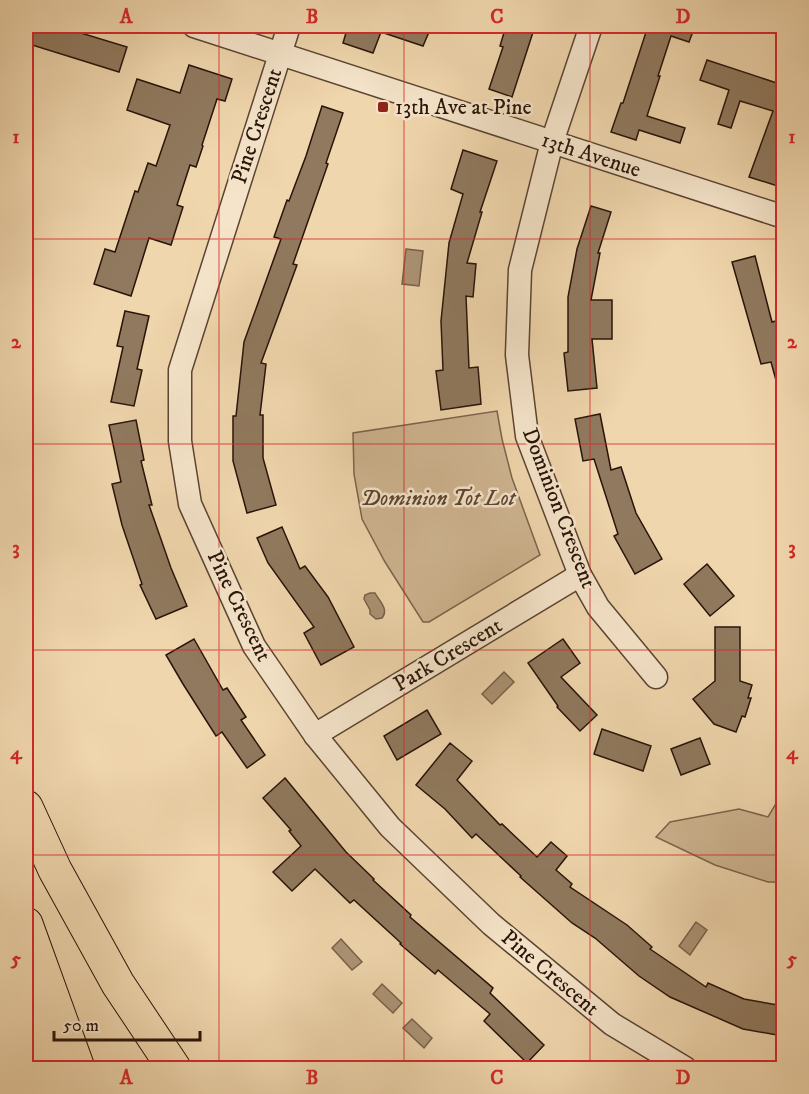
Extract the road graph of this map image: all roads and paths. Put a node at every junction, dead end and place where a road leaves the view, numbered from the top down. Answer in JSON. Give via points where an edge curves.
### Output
{"nodes":[{"id":1,"x":194,"y":26,"type":"edge"},
{"id":2,"x":289,"y":26,"type":"edge"},
{"id":3,"x":591,"y":26,"type":"edge"},
{"id":4,"x":280,"y":54,"type":"junction"},
{"id":5,"x":552,"y":142,"type":"junction"},
{"id":6,"x":783,"y":217,"type":"edge"},
{"id":7,"x":580,"y":575,"type":"junction"},
{"id":8,"x":656,"y":677,"type":"dead end"},
{"id":9,"x":315,"y":735,"type":"junction"},
{"id":10,"x":26,"y":807,"type":"edge"},
{"id":11,"x":26,"y":924,"type":"edge"},
{"id":12,"x":26,"y":1005,"type":"edge"},
{"id":13,"x":51,"y":1068,"type":"edge"},
{"id":14,"x":78,"y":1068,"type":"edge"},
{"id":15,"x":174,"y":1068,"type":"edge"},
{"id":16,"x":685,"y":1068,"type":"edge"}],
"edges":[{"from":1,"to":4,"type":"street","name":"13th Avenue"},
{"from":2,"to":4,"type":"street","name":"Pine Crescent"},
{"from":3,"to":5,"type":"street","name":"Dominion Crescent"},
{"from":4,"to":5,"type":"street","name":"13th Avenue"},
{"from":4,"to":9,"type":"street","name":"Pine Crescent","via":[[180,370],[180,441],[190,504],[254,646]]},
{"from":5,"to":6,"type":"street","name":"13th Avenue"},
{"from":5,"to":7,"type":"street","name":"Dominion Crescent","via":[[520,270],[517,355],[527,436]]},
{"from":7,"to":8,"type":"street","name":"Dominion Crescent","via":[[598,607]]},
{"from":7,"to":9,"type":"street","name":"Park Crescent"},
{"from":9,"to":16,"type":"street","name":"Pine Crescent","via":[[390,827],[491,924],[612,1024]]},
{"from":10,"to":15,"type":"highway","via":[[55,870],[118,984]]},
{"from":11,"to":14,"type":"highway"},
{"from":12,"to":13,"type":"highway"}]}
